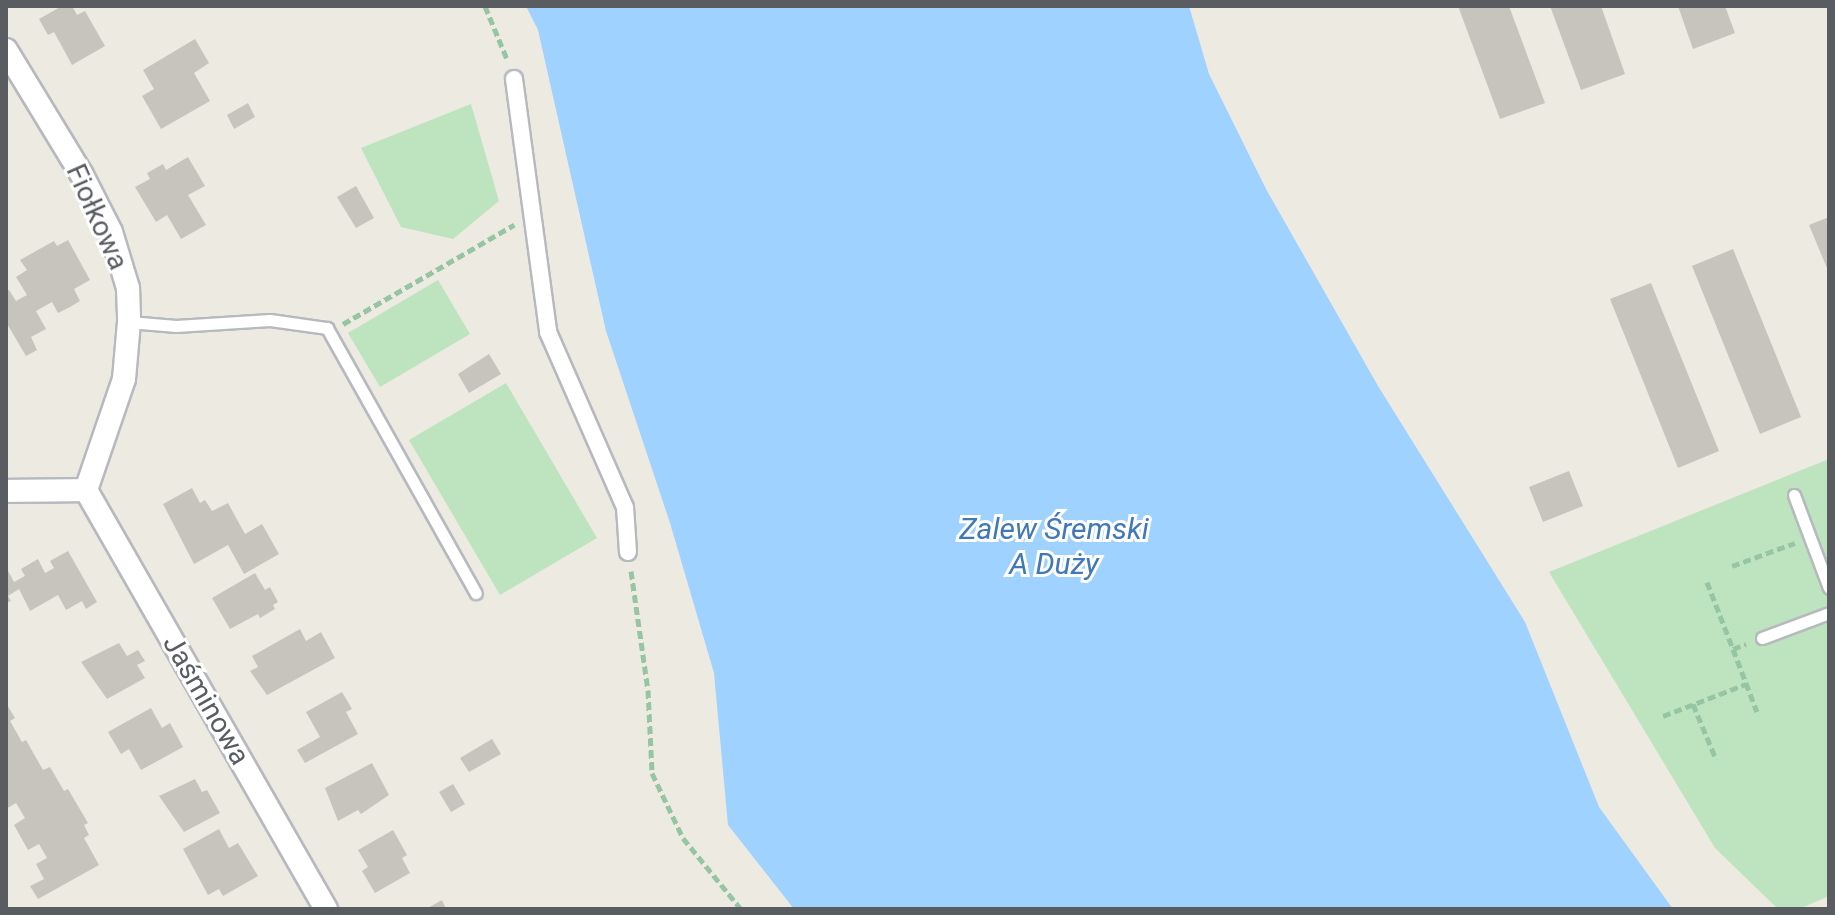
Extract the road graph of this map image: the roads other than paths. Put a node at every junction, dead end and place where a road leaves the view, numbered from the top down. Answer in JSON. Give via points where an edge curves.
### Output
{"nodes":[{"id":1,"x":6,"y":50,"type":"edge"},
{"id":2,"x":514,"y":79,"type":"road end"},
{"id":3,"x":129,"y":322,"type":"junction"},
{"id":4,"x":86,"y":490,"type":"junction"},
{"id":5,"x":6,"y":491,"type":"edge"},
{"id":6,"x":1794,"y":495,"type":"dead end"},
{"id":7,"x":628,"y":552,"type":"road end"},
{"id":8,"x":1829,"y":588,"type":"edge"},
{"id":9,"x":476,"y":593,"type":"dead end"},
{"id":10,"x":1829,"y":613,"type":"edge"},
{"id":11,"x":1762,"y":638,"type":"road end"},
{"id":12,"x":326,"y":909,"type":"edge"}],
"edges":[{"from":1,"to":3,"type":"street","name":"Fiołkowa","via":[[111,232],[128,288]]},
{"from":2,"to":7,"type":"street","via":[[548,332],[625,507]]},
{"from":3,"to":4,"type":"street","name":"Fiołkowa","via":[[124,379]]},
{"from":3,"to":9,"type":"lane","via":[[176,326],[270,320],[327,328]]},
{"from":4,"to":5,"type":"street"},
{"from":4,"to":12,"type":"street","name":"Jaśminowa"},
{"from":6,"to":8,"type":"lane"},
{"from":10,"to":11,"type":"lane"}]}
